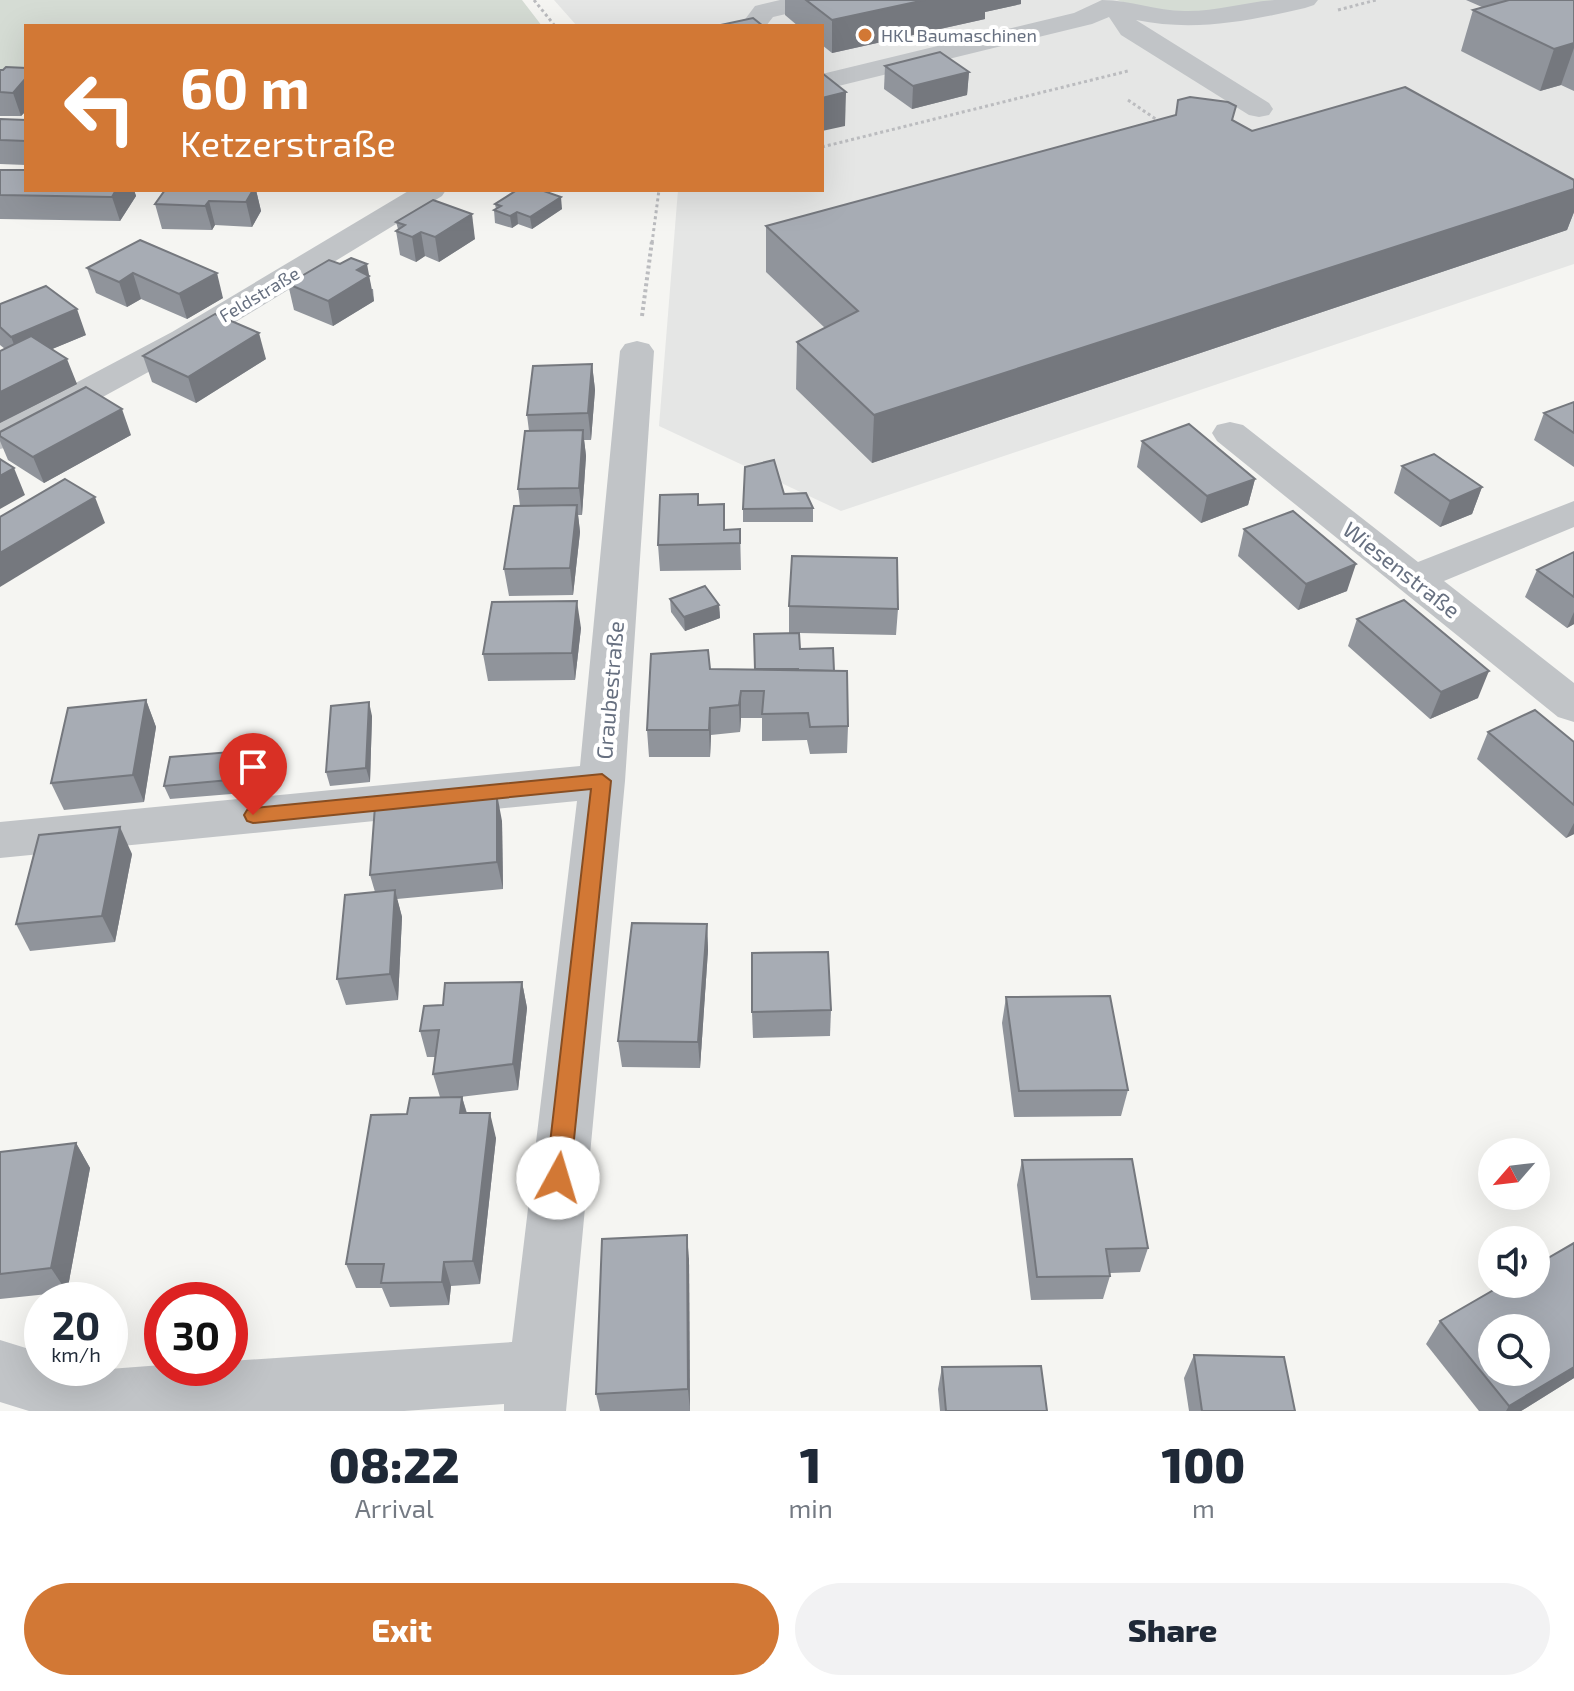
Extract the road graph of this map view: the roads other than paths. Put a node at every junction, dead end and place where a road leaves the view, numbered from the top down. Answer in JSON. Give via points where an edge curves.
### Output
{"nodes":[{"id":1,"x":816,"y":0,"type":"edge"},
{"id":2,"x":1305,"y":0,"type":"edge"},
{"id":3,"x":1108,"y":3,"type":"edge"},
{"id":4,"x":754,"y":24,"type":"edge"},
{"id":5,"x":824,"y":82,"type":"edge"},
{"id":6,"x":1259,"y":109,"type":"dead end"},
{"id":7,"x":428,"y":192,"type":"edge"},
{"id":8,"x":637,"y":351,"type":"road end"},
{"id":9,"x":1230,"y":433,"type":"dead end"},
{"id":10,"x":0,"y":438,"type":"edge"},
{"id":11,"x":1574,"y":513,"type":"edge"},
{"id":12,"x":1415,"y":578,"type":"junction"},
{"id":13,"x":1574,"y":706,"type":"edge"},
{"id":14,"x":602,"y":781,"type":"junction"},
{"id":15,"x":0,"y":840,"type":"edge"},
{"id":16,"x":0,"y":1371,"type":"edge"},
{"id":17,"x":536,"y":1391,"type":"edge"}],
"edges":[{"from":1,"to":4,"type":"street","via":[[764,11]]},
{"from":2,"to":3,"type":"street","via":[[1208,21],[1157,18]]},
{"from":3,"to":5,"type":"street","via":[[1083,19]]},
{"from":3,"to":6,"type":"street","via":[[1130,30]]},
{"from":7,"to":10,"type":"street","name":"Feldstraße","via":[[184,339]]},
{"from":8,"to":14,"type":"street","name":"Graubestraße"},
{"from":9,"to":12,"type":"street","name":"Wiesenstraße"},
{"from":11,"to":12,"type":"street"},
{"from":12,"to":13,"type":"street","name":"Wiesenstraße"},
{"from":14,"to":15,"type":"street"},
{"from":14,"to":17,"type":"street","name":"Graubestraße"},
{"from":16,"to":17,"type":"street","via":[[96,1401]]}]}
